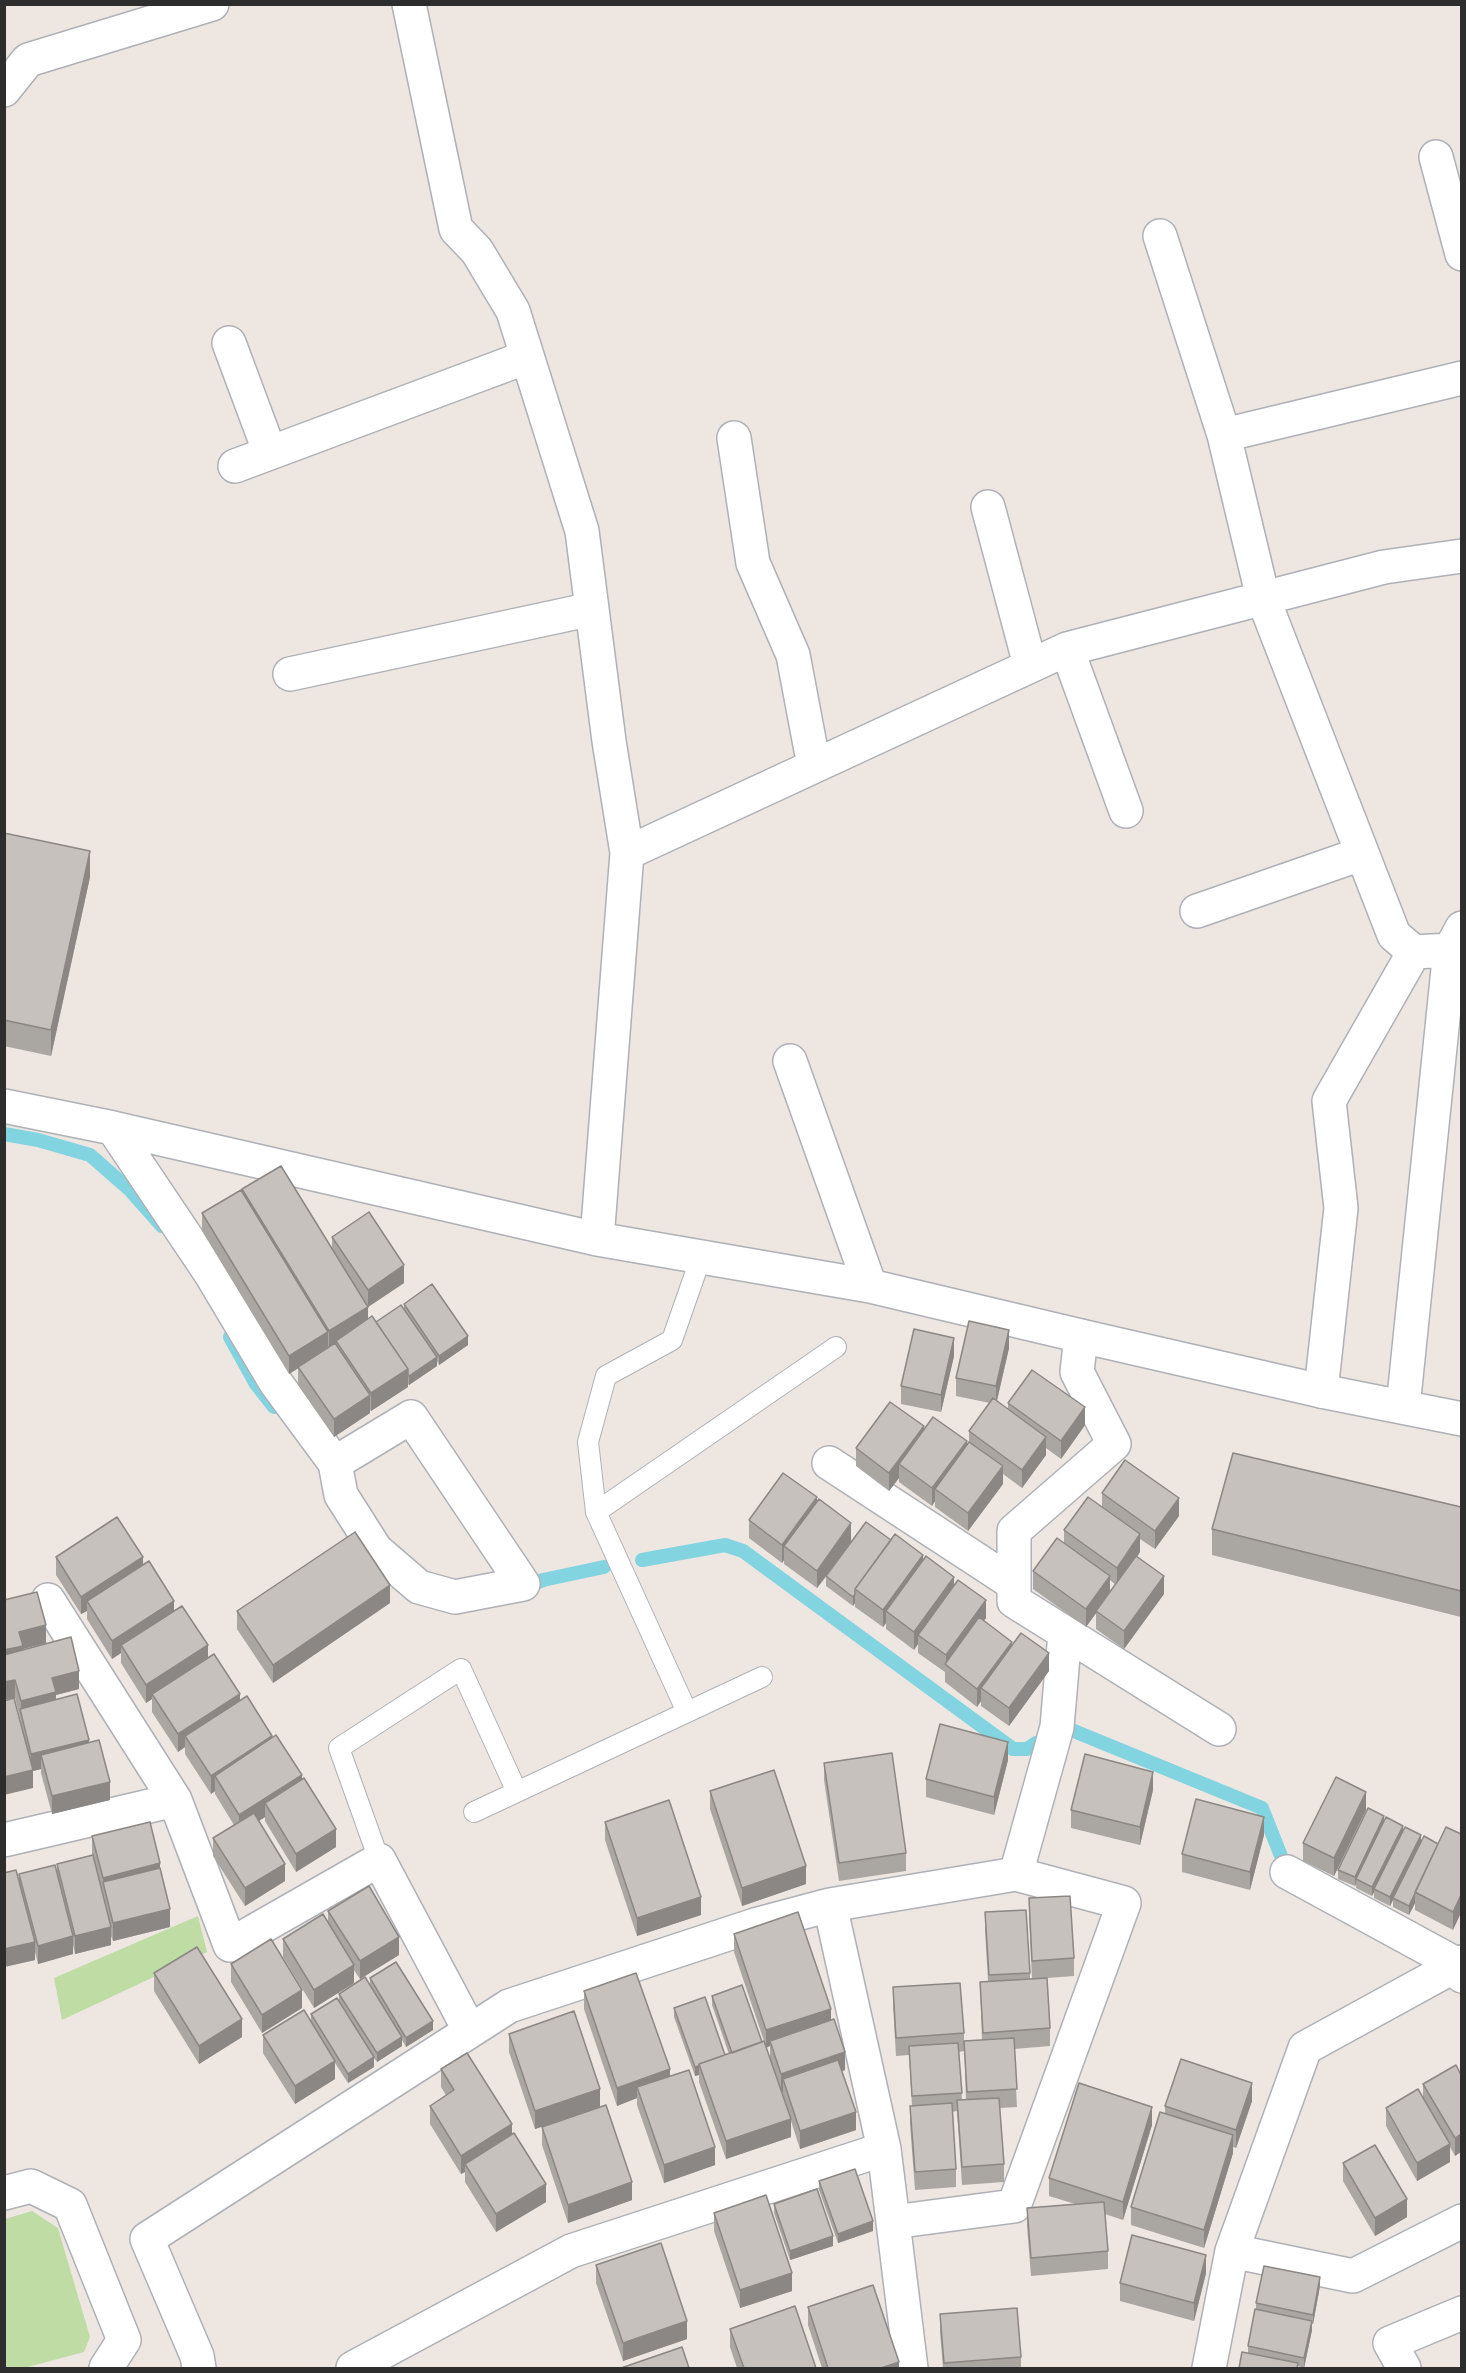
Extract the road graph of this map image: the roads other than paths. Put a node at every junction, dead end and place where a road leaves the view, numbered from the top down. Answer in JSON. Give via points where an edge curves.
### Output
{"nodes":[{"id":1,"x":212,"y":4,"type":"edge"},
{"id":2,"x":409,"y":4,"type":"edge"},
{"id":3,"x":4,"y":90,"type":"edge"},
{"id":4,"x":1436,"y":157,"type":"dead end"},
{"id":5,"x":1160,"y":236,"type":"dead end"},
{"id":6,"x":1461,"y":254,"type":"edge"},
{"id":7,"x":229,"y":342,"type":"dead end"},
{"id":8,"x":527,"y":357,"type":"junction"},
{"id":9,"x":1461,"y":378,"type":"edge"},
{"id":10,"x":1224,"y":435,"type":"junction"},
{"id":11,"x":734,"y":438,"type":"dead end"},
{"id":12,"x":270,"y":453,"type":"junction"},
{"id":13,"x":235,"y":466,"type":"dead end"},
{"id":14,"x":988,"y":507,"type":"dead end"},
{"id":15,"x":1461,"y":556,"type":"edge"},
{"id":16,"x":1263,"y":598,"type":"junction"},
{"id":17,"x":592,"y":609,"type":"junction"},
{"id":18,"x":1066,"y":649,"type":"junction"},
{"id":19,"x":1030,"y":665,"type":"junction"},
{"id":20,"x":290,"y":674,"type":"dead end"},
{"id":21,"x":814,"y":766,"type":"junction"},
{"id":22,"x":1126,"y":811,"type":"dead end"},
{"id":23,"x":627,"y":853,"type":"junction"},
{"id":24,"x":1361,"y":854,"type":"junction"},
{"id":25,"x":1197,"y":911,"type":"dead end"},
{"id":26,"x":1456,"y":939,"type":"edge"},
{"id":27,"x":1414,"y":952,"type":"junction"},
{"id":28,"x":790,"y":1060,"type":"dead end"},
{"id":29,"x":4,"y":1106,"type":"edge"},
{"id":30,"x":112,"y":1128,"type":"junction"},
{"id":31,"x":597,"y":1239,"type":"junction"},
{"id":32,"x":701,"y":1257,"type":"junction"},
{"id":33,"x":870,"y":1286,"type":"junction"},
{"id":34,"x":1081,"y":1336,"type":"junction"},
{"id":35,"x":837,"y":1347,"type":"dead end"},
{"id":36,"x":1321,"y":1391,"type":"junction"},
{"id":37,"x":1403,"y":1407,"type":"junction"},
{"id":38,"x":1461,"y":1419,"type":"edge"},
{"id":39,"x":335,"y":1463,"type":"junction"},
{"id":40,"x":829,"y":1463,"type":"dead end"},
{"id":41,"x":596,"y":1512,"type":"junction"},
{"id":42,"x":1014,"y":1584,"type":"junction"},
{"id":43,"x":48,"y":1600,"type":"dead end"},
{"id":44,"x":1065,"y":1633,"type":"junction"},
{"id":45,"x":762,"y":1677,"type":"dead end"},
{"id":46,"x":687,"y":1712,"type":"junction"},
{"id":47,"x":1219,"y":1729,"type":"dead end"},
{"id":48,"x":517,"y":1792,"type":"junction"},
{"id":49,"x":175,"y":1800,"type":"junction"},
{"id":50,"x":474,"y":1812,"type":"dead end"},
{"id":51,"x":4,"y":1840,"type":"edge"},
{"id":52,"x":379,"y":1860,"type":"junction"},
{"id":53,"x":1287,"y":1872,"type":"dead end"},
{"id":54,"x":1016,"y":1874,"type":"junction"},
{"id":55,"x":830,"y":1905,"type":"junction"},
{"id":56,"x":1460,"y":1967,"type":"edge"},
{"id":57,"x":470,"y":2031,"type":"junction"},
{"id":58,"x":884,"y":2149,"type":"junction"},
{"id":59,"x":4,"y":2193,"type":"edge"},
{"id":60,"x":1461,"y":2220,"type":"edge"},
{"id":61,"x":892,"y":2222,"type":"junction"},
{"id":62,"x":1232,"y":2250,"type":"junction"},
{"id":63,"x":1461,"y":2313,"type":"edge"},
{"id":64,"x":106,"y":2368,"type":"edge"},
{"id":65,"x":199,"y":2368,"type":"edge"},
{"id":66,"x":352,"y":2368,"type":"edge"},
{"id":67,"x":911,"y":2368,"type":"edge"},
{"id":68,"x":1209,"y":2368,"type":"edge"},
{"id":69,"x":1404,"y":2368,"type":"edge"}],
"edges":[{"from":1,"to":3,"type":"street","via":[[28,60]]},
{"from":2,"to":8,"type":"street","via":[[456,229],[477,251],[513,311]]},
{"from":4,"to":6,"type":"street"},
{"from":5,"to":10,"type":"street"},
{"from":7,"to":12,"type":"street"},
{"from":8,"to":12,"type":"street"},
{"from":8,"to":17,"type":"street","via":[[582,531]]},
{"from":9,"to":10,"type":"street"},
{"from":10,"to":16,"type":"street"},
{"from":11,"to":21,"type":"street","via":[[753,563],[793,655]]},
{"from":12,"to":13,"type":"street"},
{"from":14,"to":19,"type":"street"},
{"from":15,"to":16,"type":"street","via":[[1384,567]]},
{"from":16,"to":18,"type":"street"},
{"from":16,"to":24,"type":"street"},
{"from":17,"to":20,"type":"street"},
{"from":17,"to":23,"type":"street"},
{"from":18,"to":19,"type":"street"},
{"from":18,"to":22,"type":"street"},
{"from":19,"to":21,"type":"street"},
{"from":21,"to":23,"type":"street"},
{"from":23,"to":31,"type":"street"},
{"from":24,"to":25,"type":"street"},
{"from":24,"to":27,"type":"street","via":[[1394,935]]},
{"from":26,"to":27,"type":"street"},
{"from":26,"to":37,"type":"street"},
{"from":27,"to":36,"type":"street","via":[[1329,1101],[1341,1208]]},
{"from":28,"to":33,"type":"street"},
{"from":29,"to":30,"type":"street"},
{"from":30,"to":31,"type":"street"},
{"from":30,"to":39,"type":"street","via":[[212,1274],[276,1383]]},
{"from":31,"to":32,"type":"street"},
{"from":32,"to":33,"type":"street"},
{"from":32,"to":41,"type":"lane","via":[[672,1340],[606,1376],[588,1442]]},
{"from":33,"to":34,"type":"street"},
{"from":34,"to":36,"type":"street"},
{"from":34,"to":42,"type":"street","via":[[1077,1372],[1114,1444],[1014,1531]]},
{"from":35,"to":41,"type":"lane"},
{"from":36,"to":37,"type":"street"},
{"from":37,"to":38,"type":"street"},
{"from":39,"to":39,"type":"street","via":[[341,1495],[376,1550],[419,1587],[455,1597],[523,1584],[411,1417]]},
{"from":40,"to":42,"type":"street"},
{"from":41,"to":46,"type":"lane"},
{"from":42,"to":44,"type":"street","via":[[1014,1601]]},
{"from":43,"to":49,"type":"street"},
{"from":44,"to":47,"type":"street"},
{"from":44,"to":54,"type":"street","via":[[1057,1727]]},
{"from":45,"to":46,"type":"lane"},
{"from":46,"to":48,"type":"lane"},
{"from":48,"to":50,"type":"lane"},
{"from":48,"to":52,"type":"lane","via":[[460,1669],[339,1748]]},
{"from":49,"to":51,"type":"street"},
{"from":49,"to":52,"type":"street","via":[[230,1945]]},
{"from":52,"to":57,"type":"street"},
{"from":53,"to":56,"type":"street"},
{"from":54,"to":55,"type":"street"},
{"from":54,"to":61,"type":"street","via":[[1124,1903],[1014,2206]]},
{"from":55,"to":57,"type":"street","via":[[754,1924],[509,2006]]},
{"from":55,"to":58,"type":"street"},
{"from":56,"to":62,"type":"street","via":[[1305,2048]]},
{"from":57,"to":65,"type":"street","via":[[147,2239]]},
{"from":58,"to":61,"type":"street"},
{"from":58,"to":66,"type":"street","via":[[571,2251]]},
{"from":59,"to":64,"type":"street","via":[[31,2186],[70,2205],[124,2340]]},
{"from":60,"to":62,"type":"street","via":[[1353,2276]]},
{"from":61,"to":67,"type":"street"},
{"from":62,"to":68,"type":"street"},
{"from":63,"to":69,"type":"street","via":[[1390,2343]]}]}
